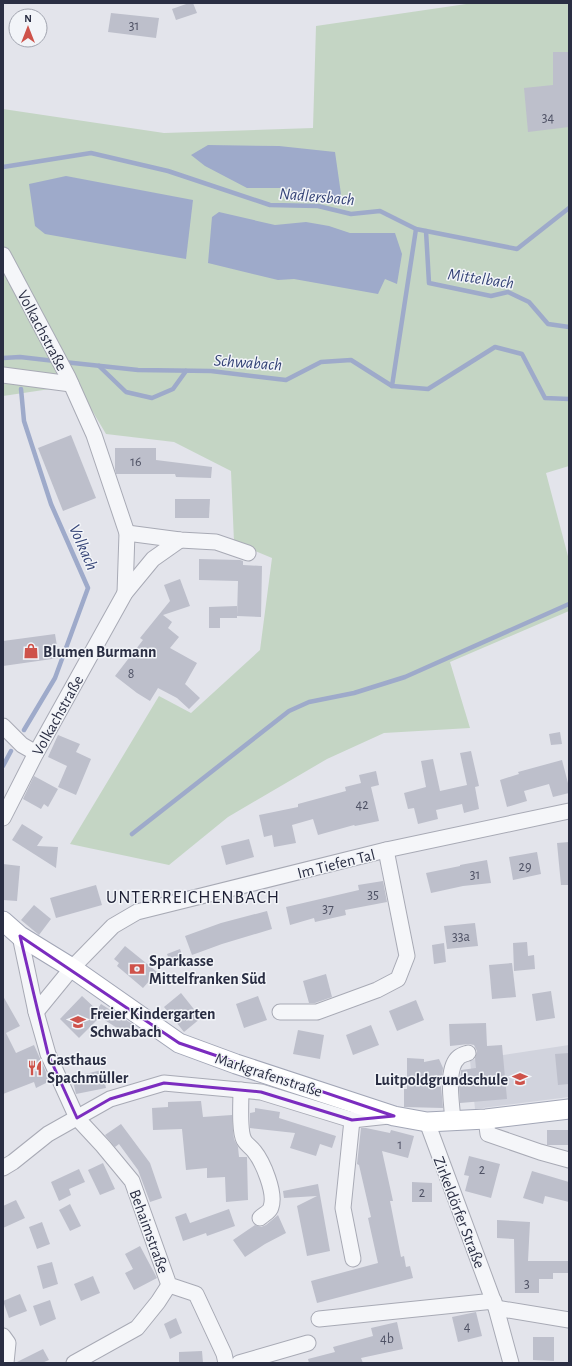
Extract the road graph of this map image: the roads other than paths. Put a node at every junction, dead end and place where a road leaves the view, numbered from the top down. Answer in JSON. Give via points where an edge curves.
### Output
{"nodes":[{"id":1,"x":3,"y":255,"type":"edge"},
{"id":2,"x":3,"y":375,"type":"edge"},
{"id":3,"x":69,"y":380,"type":"junction"},
{"id":4,"x":127,"y":533,"type":"junction"},
{"id":5,"x":180,"y":540,"type":"junction"},
{"id":6,"x":248,"y":553,"type":"dead end"},
{"id":7,"x":124,"y":593,"type":"junction"},
{"id":8,"x":3,"y":726,"type":"edge"},
{"id":9,"x":36,"y":753,"type":"junction"},
{"id":10,"x":569,"y":811,"type":"edge"},
{"id":11,"x":3,"y":818,"type":"edge"},
{"id":12,"x":386,"y":850,"type":"junction"},
{"id":13,"x":3,"y":921,"type":"edge"},
{"id":14,"x":20,"y":936,"type":"junction"},
{"id":15,"x":72,"y":968,"type":"junction"},
{"id":16,"x":36,"y":1012,"type":"junction"},
{"id":17,"x":280,"y":1012,"type":"dead end"},
{"id":18,"x":468,"y":1053,"type":"dead end"},
{"id":19,"x":240,"y":1090,"type":"junction"},
{"id":20,"x":569,"y":1109,"type":"edge"},
{"id":21,"x":394,"y":1116,"type":"junction"},
{"id":22,"x":77,"y":1118,"type":"junction"},
{"id":23,"x":486,"y":1119,"type":"junction"},
{"id":24,"x":352,"y":1120,"type":"junction"},
{"id":25,"x":453,"y":1120,"type":"junction"},
{"id":26,"x":427,"y":1122,"type":"junction"},
{"id":27,"x":569,"y":1160,"type":"edge"},
{"id":28,"x":3,"y":1168,"type":"edge"},
{"id":29,"x":260,"y":1218,"type":"dead end"},
{"id":30,"x":353,"y":1259,"type":"dead end"},
{"id":31,"x":169,"y":1285,"type":"junction"},
{"id":32,"x":495,"y":1305,"type":"junction"},
{"id":33,"x":319,"y":1319,"type":"dead end"},
{"id":34,"x":569,"y":1320,"type":"edge"},
{"id":35,"x":3,"y":1336,"type":"edge"},
{"id":36,"x":308,"y":1343,"type":"dead end"},
{"id":37,"x":6,"y":1363,"type":"edge"},
{"id":38,"x":74,"y":1363,"type":"edge"},
{"id":39,"x":226,"y":1363,"type":"edge"},
{"id":40,"x":239,"y":1363,"type":"edge"},
{"id":41,"x":511,"y":1363,"type":"edge"}],
"edges":[{"from":1,"to":3,"type":"street","name":"Volkachstraße"},
{"from":2,"to":3,"type":"street","name":"Volkachstraße"},
{"from":3,"to":4,"type":"street","name":"Volkachstraße","via":[[94,435]]},
{"from":4,"to":5,"type":"street"},
{"from":4,"to":7,"type":"street","name":"Volkachstraße"},
{"from":5,"to":6,"type":"street","via":[[216,542]]},
{"from":5,"to":7,"type":"street","name":"Volkachstraße","via":[[153,560]]},
{"from":7,"to":9,"type":"street","name":"Volkachstraße"},
{"from":8,"to":9,"type":"street","via":[[22,745]]},
{"from":9,"to":11,"type":"street","name":"Volkachstraße"},
{"from":10,"to":12,"type":"street","name":"Im Tiefen Tal"},
{"from":12,"to":15,"type":"street","name":"Im Tiefen Tal","via":[[137,912],[113,926]]},
{"from":12,"to":17,"type":"street","name":"Im Tiefen Tal","via":[[407,956],[398,979],[377,990],[317,1012]]},
{"from":13,"to":14,"type":"main road","name":"Markgrafenstraße"},
{"from":14,"to":15,"type":"main road","name":"Markgrafenstraße"},
{"from":14,"to":16,"type":"street","name":"Behaimstraße"},
{"from":15,"to":16,"type":"street","name":"Im Tiefen Tal"},
{"from":15,"to":21,"type":"main road","name":"Markgrafenstraße","via":[[179,1043]]},
{"from":16,"to":22,"type":"street","name":"Behaimstraße","via":[[48,1054]]},
{"from":18,"to":25,"type":"street","via":[[460,1056],[451,1072]]},
{"from":19,"to":22,"type":"street","via":[[164,1083],[110,1099]]},
{"from":19,"to":24,"type":"street","via":[[261,1092]]},
{"from":19,"to":29,"type":"street","via":[[244,1139],[264,1167],[270,1189],[272,1205]]},
{"from":20,"to":23,"type":"main road","name":"Markgrafenstraße"},
{"from":21,"to":24,"type":"street"},
{"from":21,"to":26,"type":"main road","name":"Markgrafenstraße"},
{"from":22,"to":28,"type":"street","via":[[48,1134]]},
{"from":22,"to":31,"type":"street","name":"Behaimstraße","via":[[132,1181]]},
{"from":23,"to":25,"type":"main road","name":"Markgrafenstraße"},
{"from":23,"to":27,"type":"street","via":[[488,1134]]},
{"from":24,"to":30,"type":"street","via":[[343,1208]]},
{"from":25,"to":26,"type":"main road","name":"Markgrafenstraße"},
{"from":26,"to":32,"type":"street","name":"Zirkeldörfer Straße"},
{"from":31,"to":38,"type":"street","via":[[137,1328]]},
{"from":31,"to":39,"type":"street","name":"Behaimstraße","via":[[196,1294]]},
{"from":32,"to":33,"type":"street"},
{"from":32,"to":34,"type":"street"},
{"from":32,"to":41,"type":"street","name":"Zirkeldörfer Straße"},
{"from":35,"to":37,"type":"street","via":[[8,1343]]},
{"from":36,"to":40,"type":"street"}]}
